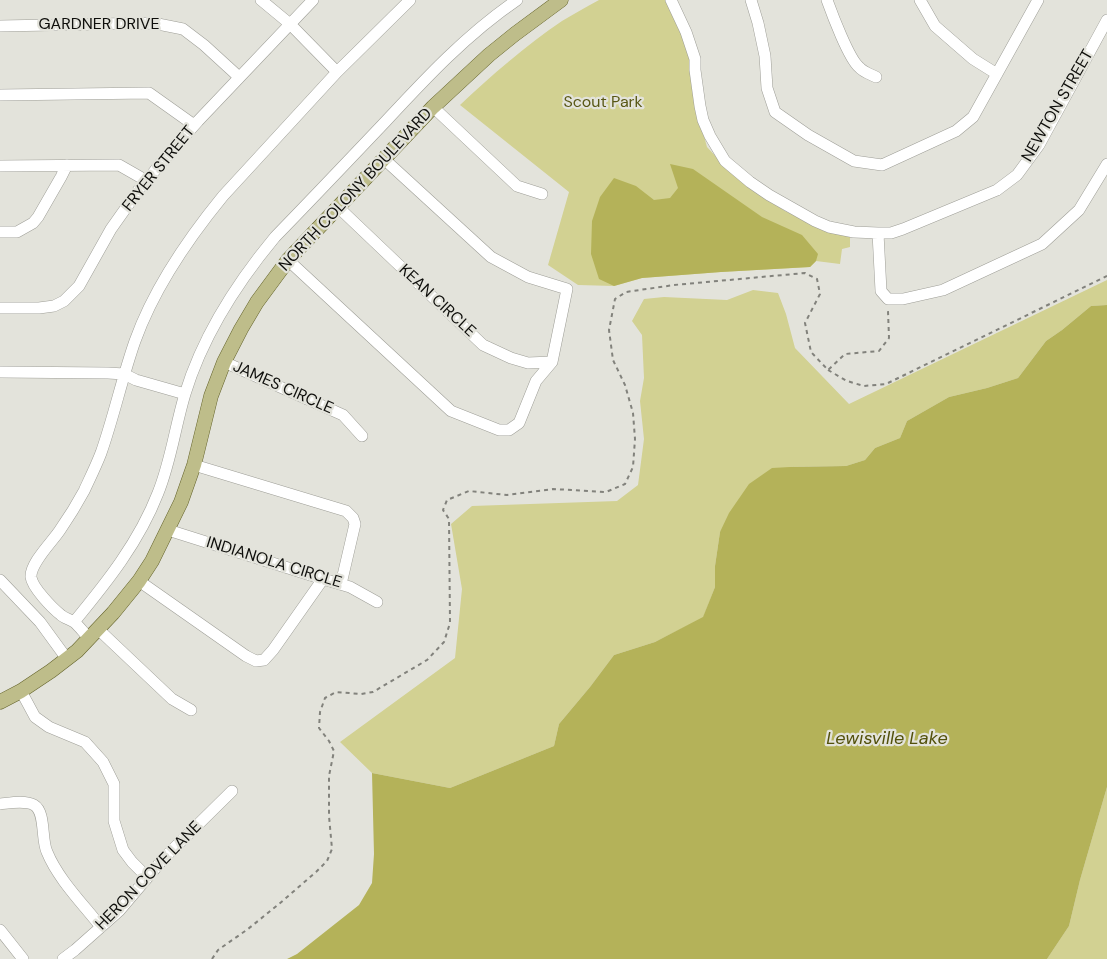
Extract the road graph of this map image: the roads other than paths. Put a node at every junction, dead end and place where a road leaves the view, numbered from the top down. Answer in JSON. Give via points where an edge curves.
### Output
{"nodes":[{"id":1,"x":261,"y":0,"type":"edge"},
{"id":2,"x":313,"y":0,"type":"edge"},
{"id":3,"x":410,"y":0,"type":"edge"},
{"id":4,"x":517,"y":0,"type":"edge"},
{"id":5,"x":561,"y":0,"type":"edge"},
{"id":6,"x":670,"y":0,"type":"edge"},
{"id":7,"x":751,"y":0,"type":"edge"},
{"id":8,"x":828,"y":0,"type":"edge"},
{"id":9,"x":920,"y":0,"type":"edge"},
{"id":10,"x":1038,"y":0,"type":"edge"},
{"id":11,"x":1107,"y":20,"type":"edge"},
{"id":12,"x":290,"y":24,"type":"junction"},
{"id":13,"x":0,"y":26,"type":"edge"},
{"id":14,"x":337,"y":72,"type":"junction"},
{"id":15,"x":997,"y":74,"type":"junction"},
{"id":16,"x":239,"y":77,"type":"junction"},
{"id":17,"x":876,"y":77,"type":"dead end"},
{"id":18,"x":0,"y":96,"type":"edge"},
{"id":19,"x":433,"y":107,"type":"junction"},
{"id":20,"x":194,"y":125,"type":"junction"},
{"id":21,"x":384,"y":159,"type":"junction"},
{"id":22,"x":1107,"y":164,"type":"edge"},
{"id":23,"x":67,"y":165,"type":"junction"},
{"id":24,"x":0,"y":166,"type":"edge"},
{"id":25,"x":147,"y":181,"type":"junction"},
{"id":26,"x":542,"y":194,"type":"dead end"},
{"id":27,"x":338,"y":207,"type":"junction"},
{"id":28,"x":0,"y":232,"type":"edge"},
{"id":29,"x":878,"y":233,"type":"junction"},
{"id":30,"x":288,"y":260,"type":"junction"},
{"id":31,"x":0,"y":308,"type":"edge"},
{"id":32,"x":224,"y":362,"type":"junction"},
{"id":33,"x":552,"y":362,"type":"junction"},
{"id":34,"x":0,"y":372,"type":"edge"},
{"id":35,"x":124,"y":374,"type":"junction"},
{"id":36,"x":185,"y":394,"type":"junction"},
{"id":37,"x":362,"y":436,"type":"dead end"},
{"id":38,"x":194,"y":465,"type":"junction"},
{"id":39,"x":168,"y":530,"type":"junction"},
{"id":40,"x":323,"y":579,"type":"junction"},
{"id":41,"x":0,"y":580,"type":"edge"},
{"id":42,"x":139,"y":581,"type":"junction"},
{"id":43,"x":340,"y":584,"type":"junction"},
{"id":44,"x":377,"y":602,"type":"dead end"},
{"id":45,"x":74,"y":622,"type":"junction"},
{"id":46,"x":94,"y":634,"type":"junction"},
{"id":47,"x":67,"y":659,"type":"junction"},
{"id":48,"x":21,"y":690,"type":"junction"},
{"id":49,"x":0,"y":702,"type":"edge"},
{"id":50,"x":191,"y":710,"type":"dead end"},
{"id":51,"x":232,"y":791,"type":"dead end"},
{"id":52,"x":0,"y":804,"type":"edge"},
{"id":53,"x":147,"y":877,"type":"junction"},
{"id":54,"x":101,"y":927,"type":"junction"},
{"id":55,"x":0,"y":930,"type":"edge"},
{"id":56,"x":23,"y":959,"type":"edge"},
{"id":57,"x":63,"y":959,"type":"edge"}],
"edges":[{"from":1,"to":12,"type":"street"},
{"from":2,"to":12,"type":"street","name":"FRYER STREET"},
{"from":3,"to":14,"type":"street"},
{"from":4,"to":36,"type":"street","via":[[457,48],[422,82],[262,253],[218,317]]},
{"from":5,"to":19,"type":"main road","name":"NORTH COLONY BOULEVARD","via":[[489,55]]},
{"from":6,"to":29,"type":"street","name":"NEWTON STREET","via":[[695,59],[703,120],[726,161],[769,196],[815,221],[854,232]]},
{"from":7,"to":15,"type":"street","via":[[765,56],[767,88],[776,112],[854,162],[882,165],[956,131],[973,118]]},
{"from":8,"to":17,"type":"street","via":[[854,61],[859,68]]},
{"from":9,"to":15,"type":"street","via":[[935,26],[973,59]]},
{"from":10,"to":15,"type":"street"},
{"from":11,"to":29,"type":"street","name":"NEWTON STREET","via":[[1039,145],[1017,175],[997,190],[892,233]]},
{"from":12,"to":14,"type":"street"},
{"from":12,"to":16,"type":"street","name":"FRYER STREET"},
{"from":13,"to":16,"type":"street","name":"GARDNER DRIVE","via":[[153,23],[183,29]]},
{"from":14,"to":35,"type":"street","via":[[200,224],[154,299]]},
{"from":16,"to":20,"type":"street","name":"FRYER STREET"},
{"from":18,"to":20,"type":"street","via":[[149,93]]},
{"from":19,"to":21,"type":"main road","name":"NORTH COLONY BOULEVARD"},
{"from":19,"to":26,"type":"street","via":[[517,186]]},
{"from":20,"to":25,"type":"street","name":"FRYER STREET"},
{"from":21,"to":27,"type":"main road","name":"NORTH COLONY BOULEVARD"},
{"from":21,"to":33,"type":"street","via":[[491,257],[528,276],[567,288]]},
{"from":22,"to":29,"type":"street","via":[[1079,210],[1042,244],[943,290],[903,300],[888,298],[881,291]]},
{"from":23,"to":24,"type":"street"},
{"from":23,"to":25,"type":"street","via":[[118,164]]},
{"from":23,"to":28,"type":"street","via":[[33,223],[17,232]]},
{"from":25,"to":31,"type":"street","name":"FRYER STREET","via":[[111,229],[79,286],[64,300],[54,306],[39,308]]},
{"from":27,"to":30,"type":"main road","name":"NORTH COLONY BOULEVARD"},
{"from":27,"to":33,"type":"street","name":"KEAN CIRCLE","via":[[483,344],[528,363]]},
{"from":30,"to":32,"type":"main road","name":"NORTH COLONY BOULEVARD","via":[[240,329]]},
{"from":30,"to":33,"type":"street","via":[[451,411],[499,430],[509,430],[519,423],[536,381]]},
{"from":32,"to":37,"type":"street","name":"JAMES CIRCLE","via":[[343,415]]},
{"from":32,"to":38,"type":"main road","name":"NORTH COLONY BOULEVARD","via":[[211,396]]},
{"from":34,"to":35,"type":"street"},
{"from":35,"to":36,"type":"street"},
{"from":35,"to":45,"type":"street","via":[[94,471],[78,503],[31,570],[34,587],[62,616]]},
{"from":36,"to":45,"type":"street","via":[[168,465],[144,524],[106,584]]},
{"from":38,"to":39,"type":"main road","name":"NORTH COLONY BOULEVARD"},
{"from":38,"to":43,"type":"street","via":[[346,511],[356,524]]},
{"from":39,"to":40,"type":"street","name":"INDIANOLA CIRCLE"},
{"from":39,"to":42,"type":"main road","name":"NORTH COLONY BOULEVARD"},
{"from":40,"to":42,"type":"street","via":[[273,650],[264,660],[256,661]]},
{"from":40,"to":43,"type":"street","name":"INDIANOLA CIRCLE"},
{"from":41,"to":47,"type":"street","via":[[40,622]]},
{"from":42,"to":46,"type":"main road","name":"NORTH COLONY BOULEVARD"},
{"from":43,"to":44,"type":"street","name":"INDIANOLA CIRCLE"},
{"from":45,"to":46,"type":"street"},
{"from":46,"to":47,"type":"main road","name":"NORTH COLONY BOULEVARD"},
{"from":46,"to":50,"type":"street","via":[[172,699]]},
{"from":47,"to":48,"type":"main road","name":"NORTH COLONY BOULEVARD"},
{"from":48,"to":49,"type":"main road","name":"NORTH COLONY BOULEVARD"},
{"from":48,"to":53,"type":"street","via":[[35,717],[49,727],[85,742],[104,762],[114,784],[114,821],[123,850]]},
{"from":51,"to":53,"type":"street","name":"HERON COVE LANE"},
{"from":52,"to":54,"type":"street","via":[[26,802],[38,809],[42,815],[47,852],[65,882]]},
{"from":53,"to":54,"type":"street","name":"HERON COVE LANE"},
{"from":54,"to":57,"type":"street","name":"HERON COVE LANE"},
{"from":55,"to":56,"type":"street"}]}
